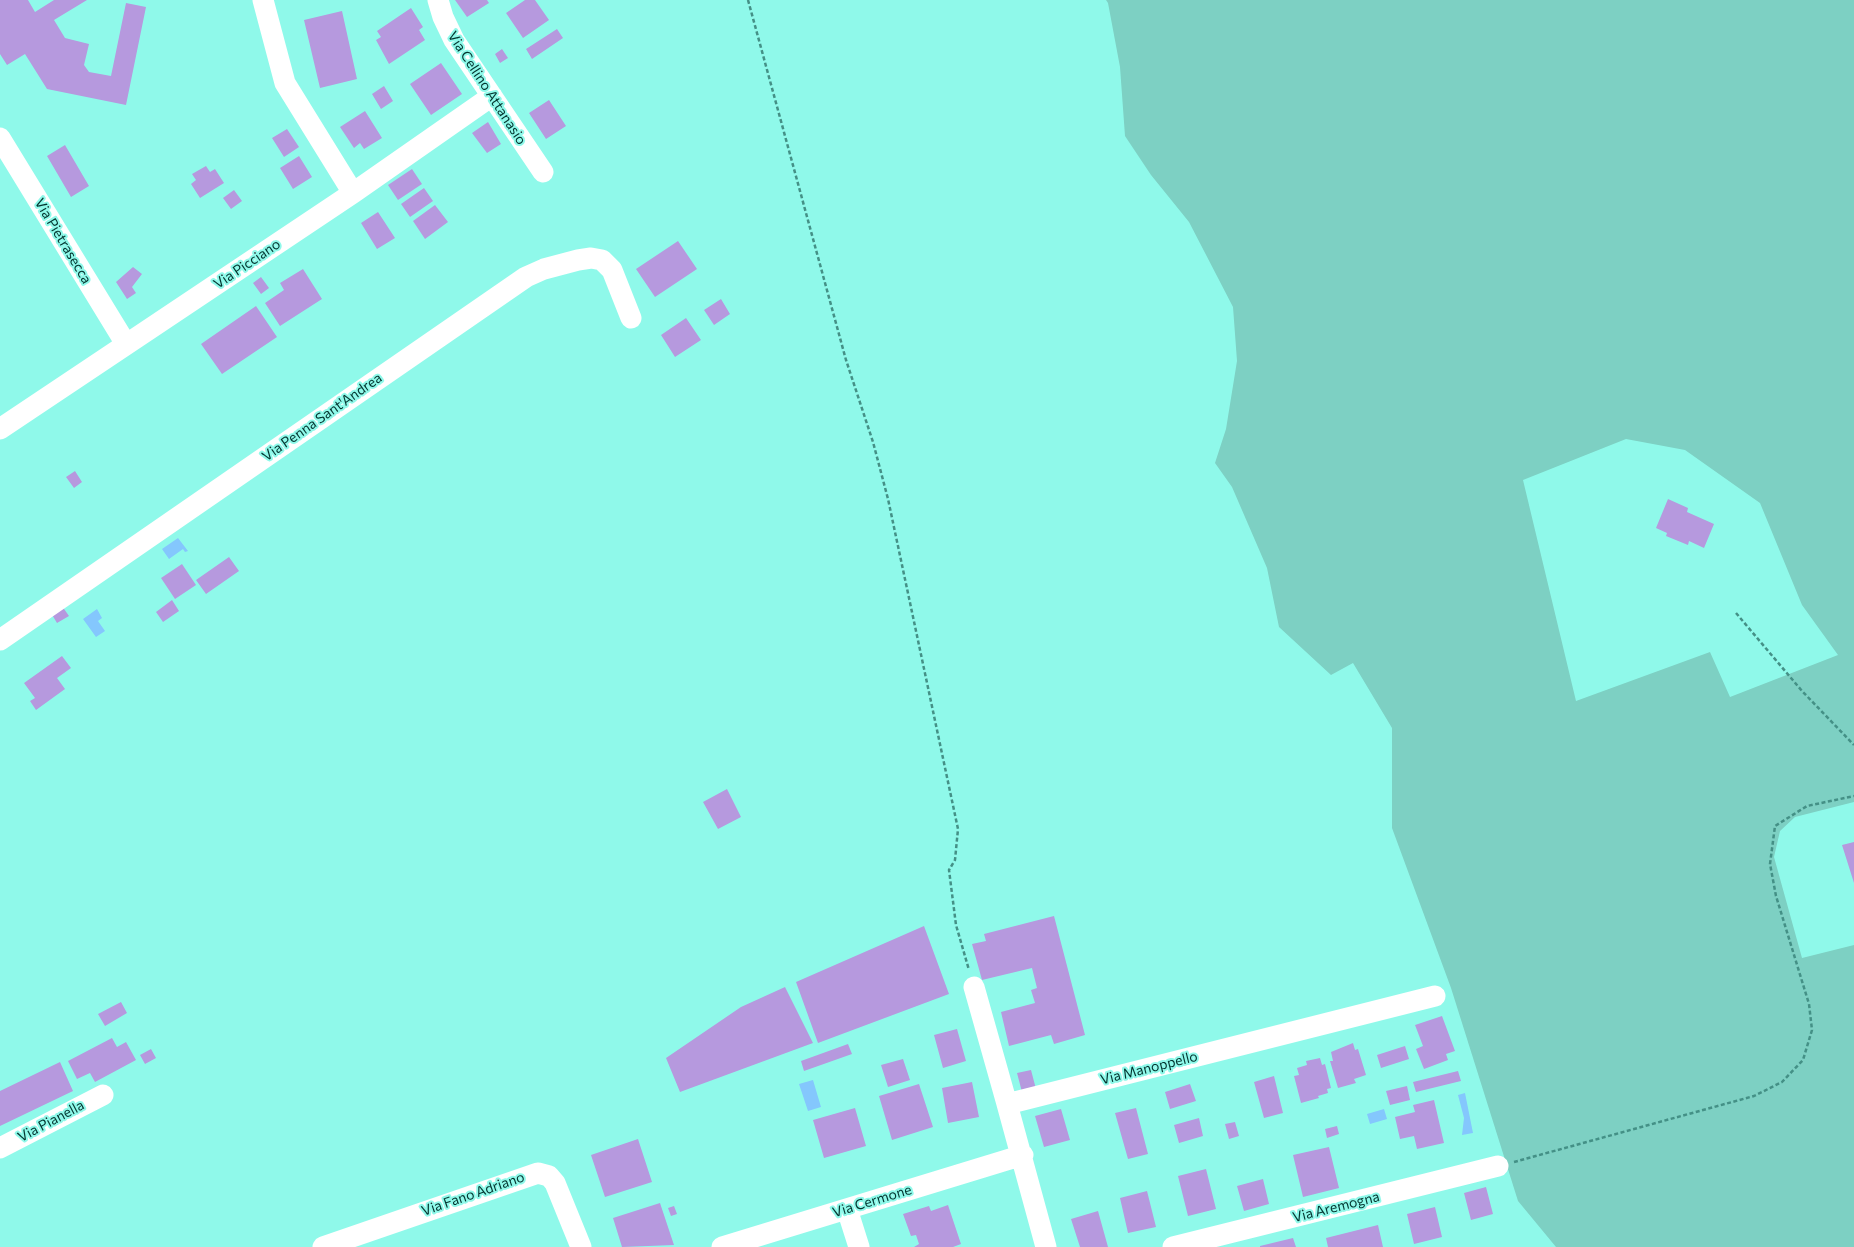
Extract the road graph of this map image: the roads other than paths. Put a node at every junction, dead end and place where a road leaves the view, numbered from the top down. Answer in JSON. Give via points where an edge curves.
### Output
{"nodes":[{"id":1,"x":263,"y":0,"type":"edge"},
{"id":2,"x":438,"y":0,"type":"edge"},
{"id":3,"x":492,"y":96,"type":"junction"},
{"id":4,"x":0,"y":138,"type":"edge"},
{"id":5,"x":543,"y":172,"type":"dead end"},
{"id":6,"x":353,"y":193,"type":"junction"},
{"id":7,"x":631,"y":318,"type":"dead end"},
{"id":8,"x":126,"y":344,"type":"junction"},
{"id":9,"x":0,"y":429,"type":"edge"},
{"id":10,"x":0,"y":640,"type":"edge"},
{"id":11,"x":974,"y":987,"type":"road end"},
{"id":12,"x":1435,"y":996,"type":"dead end"},
{"id":13,"x":102,"y":1095,"type":"dead end"},
{"id":14,"x":1007,"y":1104,"type":"junction"},
{"id":15,"x":0,"y":1148,"type":"edge"},
{"id":16,"x":1023,"y":1155,"type":"junction"},
{"id":17,"x":1498,"y":1166,"type":"road end"},
{"id":18,"x":847,"y":1209,"type":"junction"},
{"id":19,"x":323,"y":1247,"type":"edge"},
{"id":20,"x":581,"y":1247,"type":"edge"},
{"id":21,"x":722,"y":1247,"type":"edge"},
{"id":22,"x":859,"y":1247,"type":"edge"},
{"id":23,"x":1046,"y":1247,"type":"edge"},
{"id":24,"x":1173,"y":1247,"type":"edge"}],
"edges":[{"from":1,"to":6,"type":"street","via":[[285,83]]},
{"from":2,"to":3,"type":"street","name":"Via Cellino Attanasio","via":[[454,40]]},
{"from":3,"to":5,"type":"street","name":"Via Cellino Attanasio"},
{"from":3,"to":6,"type":"street","name":"Via Picciano"},
{"from":4,"to":8,"type":"street","name":"Via Pietrasecca"},
{"from":6,"to":8,"type":"street","name":"Via Picciano"},
{"from":7,"to":10,"type":"street","name":"Via Penna Sant'Andrea","via":[[611,267],[602,260],[578,260],[544,269],[526,278]]},
{"from":8,"to":9,"type":"street","name":"Via Picciano"},
{"from":11,"to":14,"type":"street"},
{"from":12,"to":14,"type":"street","name":"Via Manoppello"},
{"from":13,"to":15,"type":"street","name":"Via Pianella"},
{"from":14,"to":16,"type":"street"},
{"from":16,"to":18,"type":"street","name":"Via Cermone"},
{"from":16,"to":23,"type":"street"},
{"from":17,"to":24,"type":"street","name":"Via Aremogna"},
{"from":18,"to":21,"type":"street","name":"Via Cermone"},
{"from":18,"to":22,"type":"street"},
{"from":19,"to":20,"type":"street","name":"Via Fano Adriano","via":[[538,1173],[549,1176],[555,1183]]}]}
